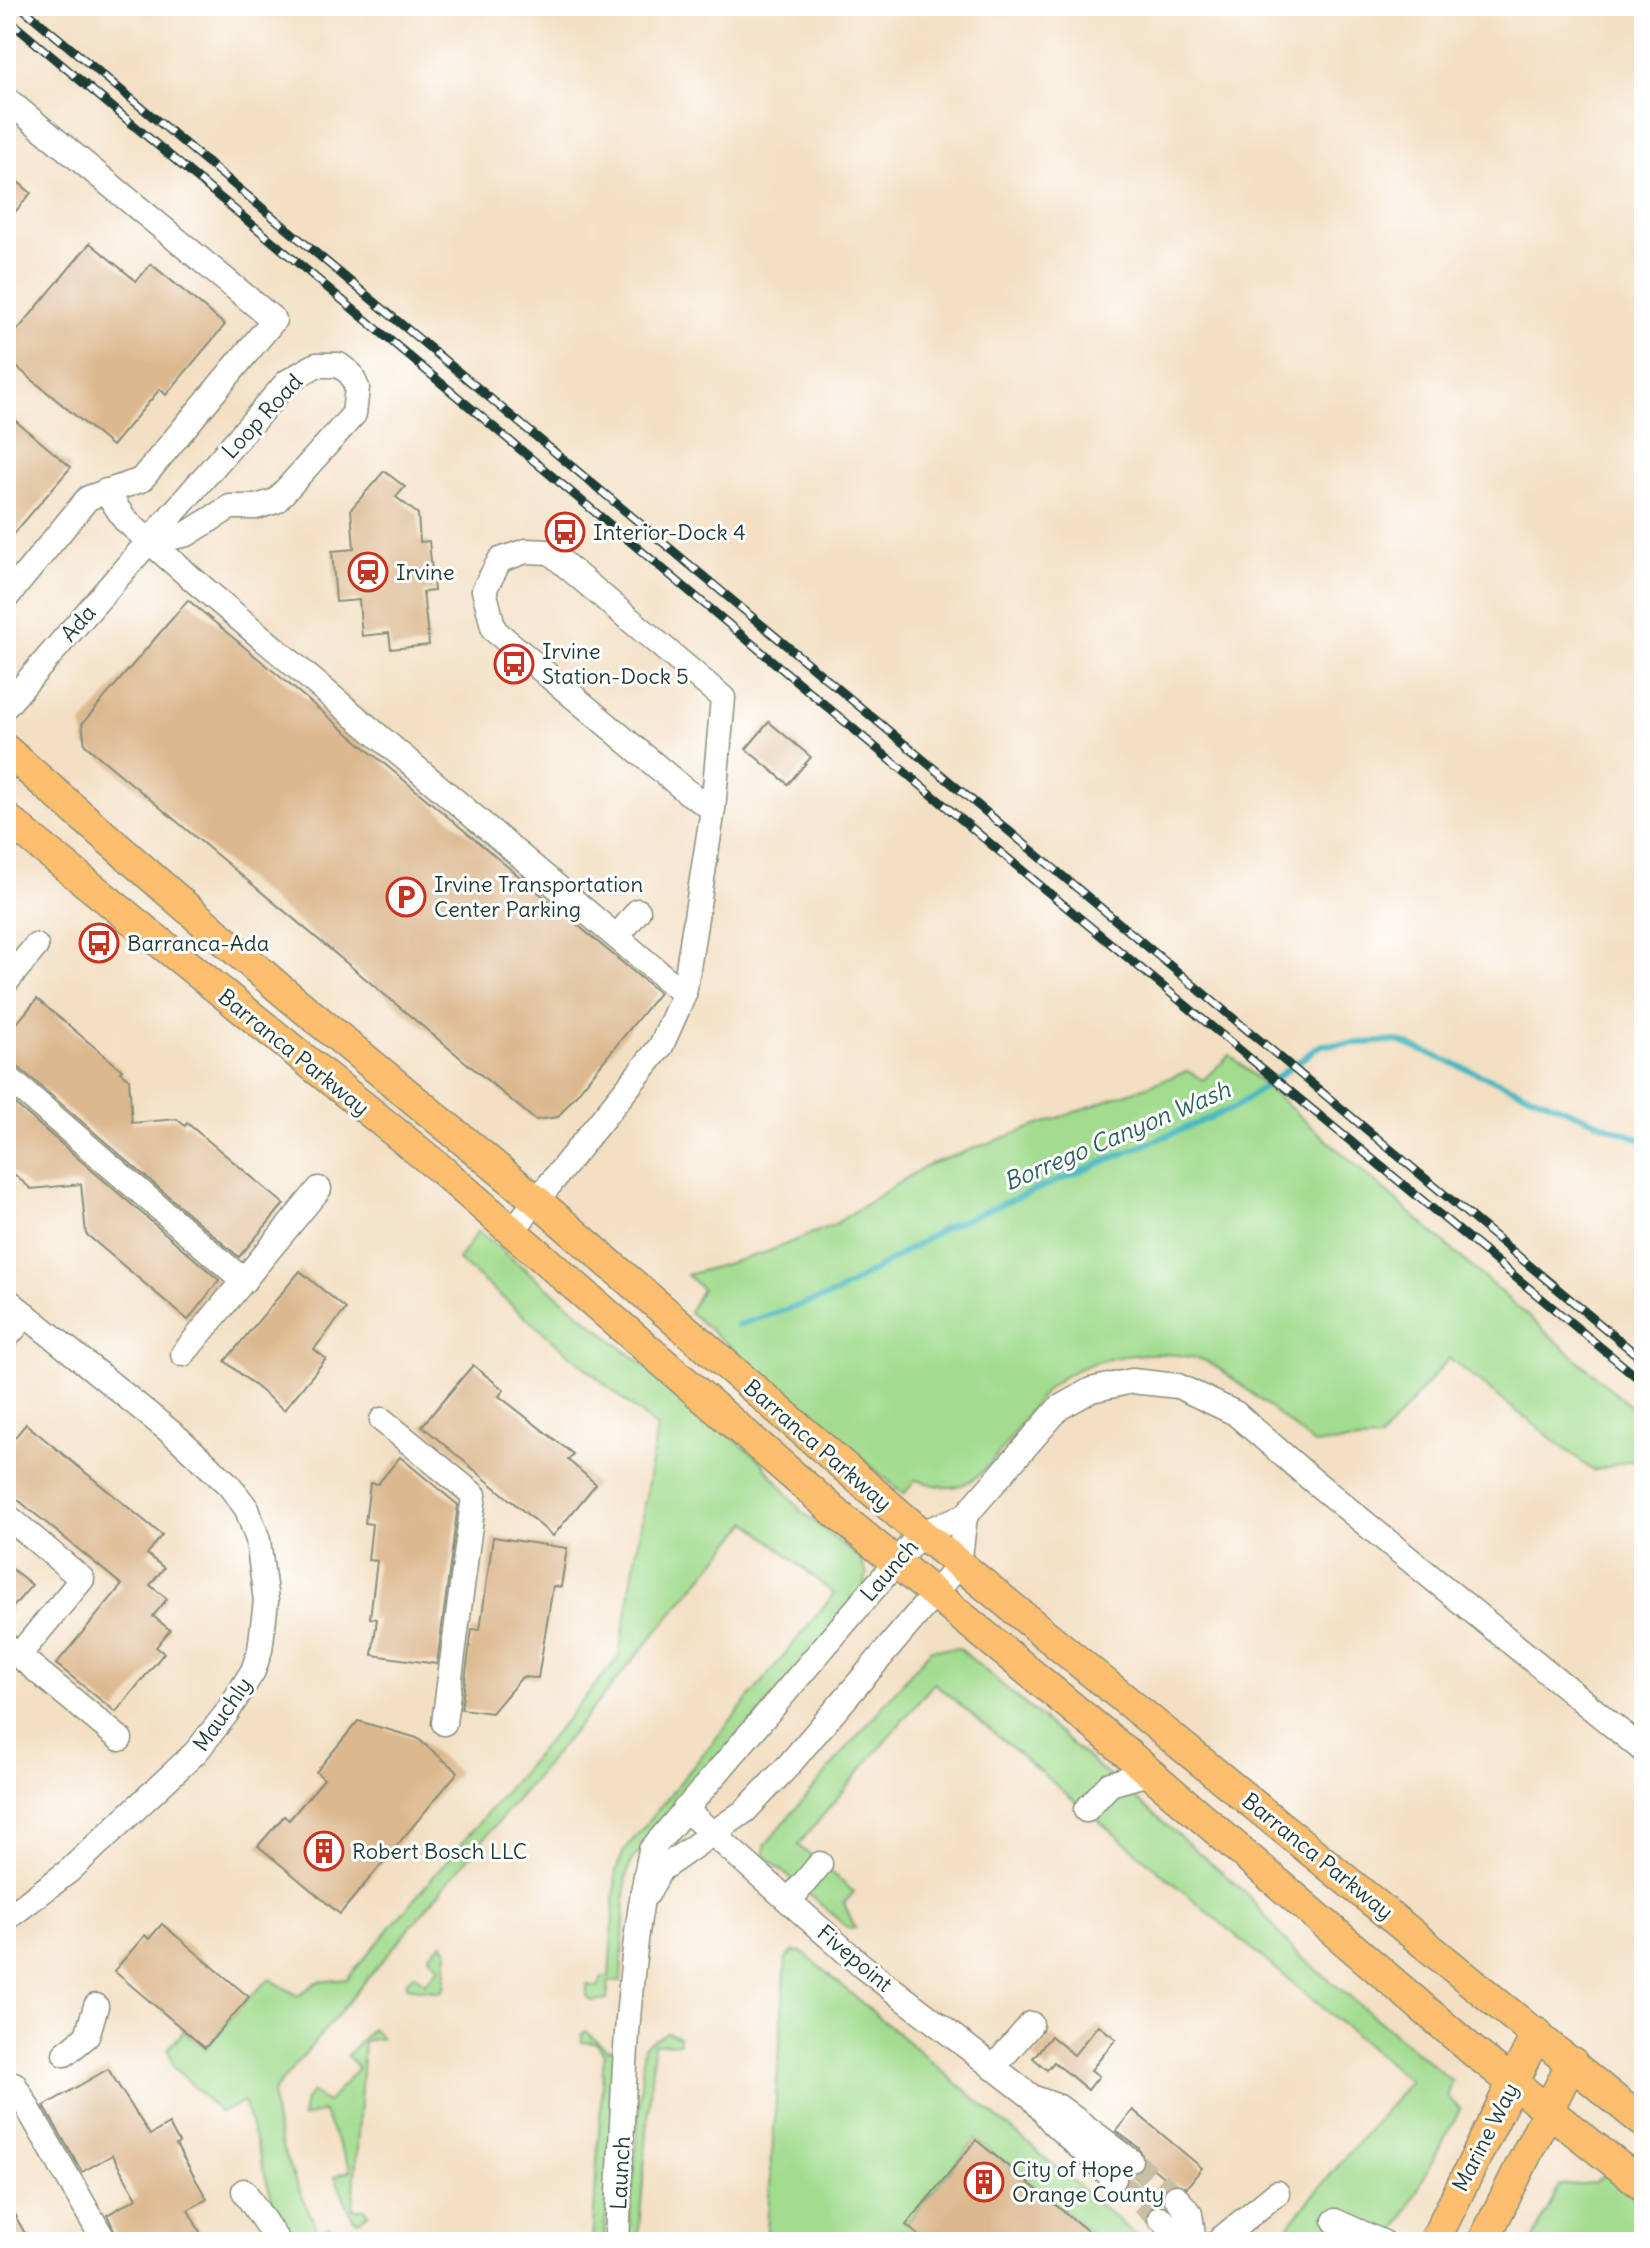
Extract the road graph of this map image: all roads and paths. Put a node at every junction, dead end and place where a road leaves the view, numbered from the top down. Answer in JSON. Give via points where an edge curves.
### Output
{"nodes":[{"id":1,"x":6,"y":99,"type":"edge"},
{"id":2,"x":106,"y":491,"type":"junction"},
{"id":3,"x":150,"y":542,"type":"junction"},
{"id":4,"x":6,"y":598,"type":"edge"},
{"id":5,"x":6,"y":706,"type":"edge"},
{"id":6,"x":6,"y":750,"type":"edge"},
{"id":7,"x":713,"y":809,"type":"junction"},
{"id":8,"x":6,"y":818,"type":"edge"},
{"id":9,"x":638,"y":911,"type":"dead end"},
{"id":10,"x":617,"y":937,"type":"junction"},
{"id":11,"x":36,"y":946,"type":"dead end"},
{"id":12,"x":6,"y":982,"type":"edge"},
{"id":13,"x":684,"y":994,"type":"junction"},
{"id":14,"x":6,"y":1076,"type":"edge"},
{"id":15,"x":319,"y":1189,"type":"dead end"},
{"id":16,"x":537,"y":1201,"type":"junction"},
{"id":17,"x":513,"y":1230,"type":"junction"},
{"id":18,"x":244,"y":1281,"type":"junction"},
{"id":19,"x":6,"y":1299,"type":"edge"},
{"id":20,"x":26,"y":1315,"type":"junction"},
{"id":21,"x":6,"y":1338,"type":"edge"},
{"id":22,"x":183,"y":1354,"type":"dead end"},
{"id":23,"x":382,"y":1420,"type":"dead end"},
{"id":24,"x":6,"y":1515,"type":"edge"},
{"id":25,"x":965,"y":1516,"type":"junction"},
{"id":26,"x":921,"y":1533,"type":"junction"},
{"id":27,"x":895,"y":1561,"type":"junction"},
{"id":28,"x":959,"y":1565,"type":"junction"},
{"id":29,"x":933,"y":1593,"type":"junction"},
{"id":30,"x":12,"y":1650,"type":"edge"},
{"id":31,"x":444,"y":1723,"type":"dead end"},
{"id":32,"x":120,"y":1739,"type":"dead end"},
{"id":33,"x":1644,"y":1751,"type":"edge"},
{"id":34,"x":1149,"y":1773,"type":"junction"},
{"id":35,"x":685,"y":1809,"type":"junction"},
{"id":36,"x":1086,"y":1810,"type":"dead end"},
{"id":37,"x":713,"y":1833,"type":"junction"},
{"id":38,"x":820,"y":1864,"type":"dead end"},
{"id":39,"x":789,"y":1901,"type":"junction"},
{"id":40,"x":638,"y":1913,"type":"junction"},
{"id":41,"x":6,"y":1919,"type":"edge"},
{"id":42,"x":96,"y":2006,"type":"dead end"},
{"id":43,"x":1031,"y":2024,"type":"dead end"},
{"id":44,"x":1537,"y":2033,"type":"junction"},
{"id":45,"x":65,"y":2054,"type":"dead end"},
{"id":46,"x":1572,"y":2062,"type":"junction"},
{"id":47,"x":993,"y":2068,"type":"junction"},
{"id":48,"x":1512,"y":2083,"type":"junction"},
{"id":49,"x":14,"y":2084,"type":"dead end"},
{"id":50,"x":1549,"y":2109,"type":"junction"},
{"id":51,"x":1644,"y":2123,"type":"edge"},
{"id":52,"x":1122,"y":2169,"type":"tunnel mouth"},
{"id":53,"x":1644,"y":2186,"type":"edge"},
{"id":54,"x":244,"y":2191,"type":"dead end"},
{"id":55,"x":1277,"y":2193,"type":"dead end"},
{"id":56,"x":1176,"y":2197,"type":"tunnel mouth"},
{"id":57,"x":1160,"y":2218,"type":"tunnel mouth"},
{"id":58,"x":1335,"y":2221,"type":"dead end"},
{"id":59,"x":105,"y":2242,"type":"edge"},
{"id":60,"x":278,"y":2242,"type":"edge"},
{"id":61,"x":617,"y":2242,"type":"edge"},
{"id":62,"x":1193,"y":2242,"type":"edge"},
{"id":63,"x":1217,"y":2242,"type":"edge"},
{"id":64,"x":1382,"y":2242,"type":"edge"},
{"id":65,"x":1434,"y":2242,"type":"edge"},
{"id":66,"x":1483,"y":2242,"type":"edge"}],
"edges":[{"from":1,"to":2,"type":"street","via":[[274,320],[141,480]]},
{"from":2,"to":3,"type":"street","via":[[125,520]]},
{"from":2,"to":4,"type":"street","via":[[88,498]]},
{"from":3,"to":3,"type":"street","name":"Loop Road","via":[[187,534],[230,507],[276,501],[354,414],[357,388],[351,374],[339,365],[316,365],[287,382]]},
{"from":3,"to":5,"type":"street","name":"Ada"},
{"from":3,"to":10,"type":"street","via":[[437,795]]},
{"from":6,"to":16,"type":"main road","name":"Barranca Parkway","via":[[279,988]]},
{"from":7,"to":7,"type":"street","via":[[723,698],[550,552],[526,551],[500,560],[484,590],[494,630]]},
{"from":7,"to":13,"type":"street"},
{"from":8,"to":17,"type":"main road","name":"Barranca Parkway"},
{"from":9,"to":10,"type":"street"},
{"from":10,"to":13,"type":"street"},
{"from":11,"to":12,"type":"street"},
{"from":13,"to":16,"type":"street","via":[[661,1046]]},
{"from":14,"to":18,"type":"street"},
{"from":15,"to":18,"type":"street"},
{"from":16,"to":17,"type":"street"},
{"from":16,"to":26,"type":"main road","name":"Barranca Parkway"},
{"from":17,"to":27,"type":"main road","name":"Barranca Parkway"},
{"from":18,"to":22,"type":"street"},
{"from":19,"to":20,"type":"street","name":"Mauchly"},
{"from":20,"to":21,"type":"street"},
{"from":20,"to":41,"type":"street","name":"Mauchly","via":[[229,1485],[247,1509],[258,1540],[266,1601],[253,1671],[196,1752],[69,1871]]},
{"from":23,"to":31,"type":"street","via":[[474,1495]]},
{"from":24,"to":30,"type":"street","via":[[82,1579]]},
{"from":25,"to":26,"type":"street","name":"Launch"},
{"from":25,"to":28,"type":"street"},
{"from":25,"to":33,"type":"street","via":[[1059,1408],[1091,1390],[1132,1381],[1178,1386],[1235,1413]]},
{"from":26,"to":27,"type":"street","name":"Launch"},
{"from":26,"to":28,"type":"main road","name":"Barranca Parkway"},
{"from":27,"to":29,"type":"main road","name":"Barranca Parkway"},
{"from":27,"to":35,"type":"street","name":"Launch"},
{"from":28,"to":29,"type":"street","name":"Launch"},
{"from":28,"to":44,"type":"main road","name":"Barranca Parkway"},
{"from":29,"to":34,"type":"main road","name":"Barranca Parkway"},
{"from":29,"to":37,"type":"street","name":"Launch","via":[[787,1767],[745,1811]]},
{"from":30,"to":32,"type":"street"},
{"from":34,"to":36,"type":"street","via":[[1110,1784]]},
{"from":34,"to":48,"type":"main road","name":"Barranca Parkway"},
{"from":35,"to":37,"type":"street","name":"Fivepoint"},
{"from":35,"to":40,"type":"street","name":"Launch","via":[[651,1850]]},
{"from":37,"to":39,"type":"street","name":"Fivepoint"},
{"from":37,"to":40,"type":"street","name":"Launch","via":[[660,1870]]},
{"from":38,"to":39,"type":"street"},
{"from":39,"to":47,"type":"street","name":"Fivepoint","via":[[862,1966]]},
{"from":40,"to":61,"type":"street","name":"Launch"},
{"from":42,"to":45,"type":"street","via":[[87,2036]]},
{"from":43,"to":47,"type":"street"},
{"from":44,"to":46,"type":"main road","name":"Barranca Parkway"},
{"from":44,"to":48,"type":"main road","name":"Marine Way"},
{"from":46,"to":50,"type":"main road","name":"Marine Way"},
{"from":46,"to":51,"type":"main road","name":"Barranca Parkway"},
{"from":47,"to":52,"type":"street","name":"Fivepoint","via":[[1032,2097],[1059,2107]]},
{"from":48,"to":50,"type":"main road","name":"Barranca Parkway"},
{"from":48,"to":65,"type":"main road","name":"Marine Way"},
{"from":49,"to":59,"type":"street"},
{"from":50,"to":53,"type":"main road","name":"Barranca Parkway"},
{"from":50,"to":66,"type":"main road","name":"Marine Way"},
{"from":54,"to":60,"type":"street"},
{"from":55,"to":63,"type":"street"},
{"from":56,"to":62,"type":"street","via":[[1190,2214]]},
{"from":57,"to":62,"type":"street"},
{"from":58,"to":64,"type":"street"}]}
